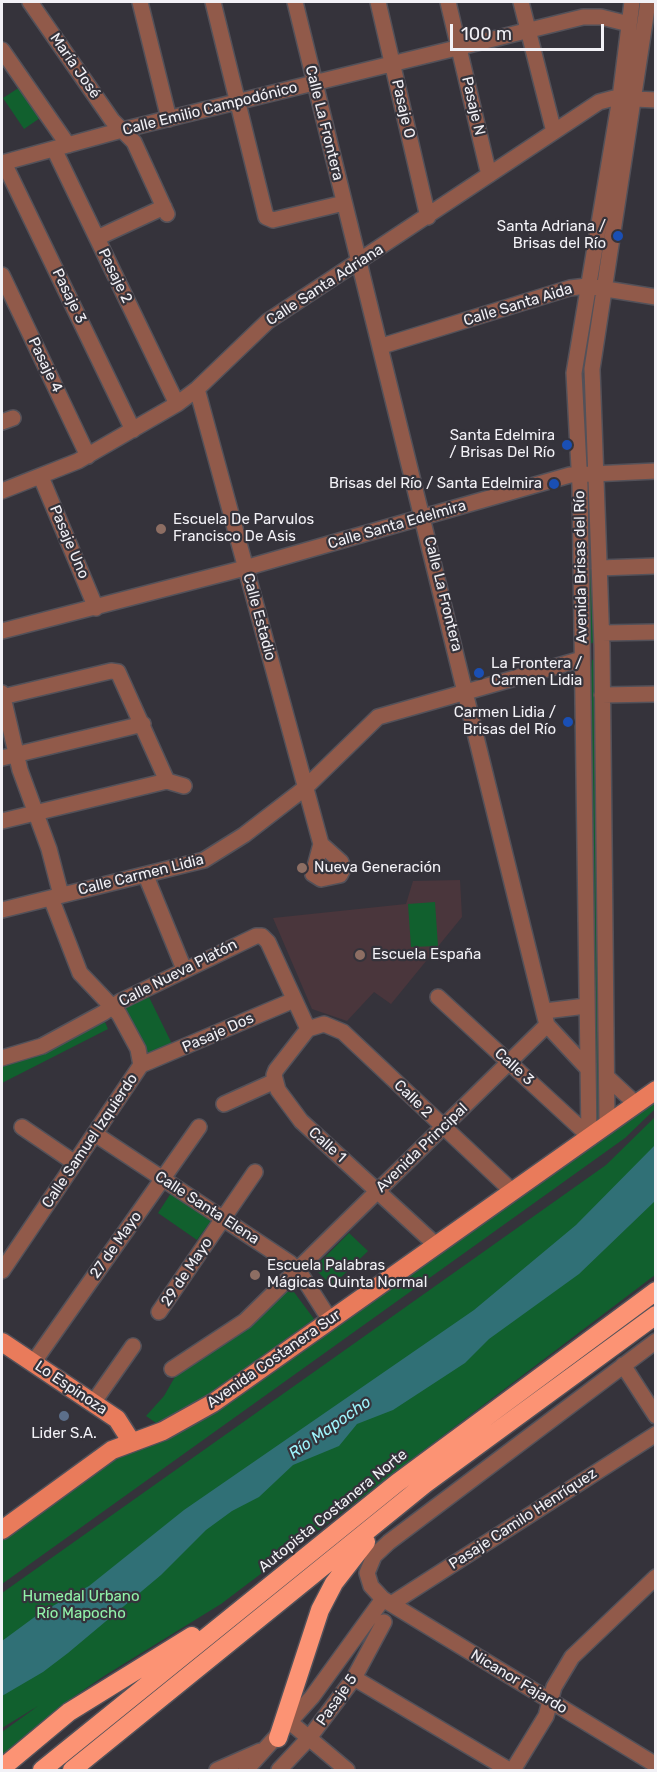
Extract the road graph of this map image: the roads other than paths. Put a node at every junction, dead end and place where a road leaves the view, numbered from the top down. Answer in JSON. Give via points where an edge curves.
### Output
{"nodes":[{"id":1,"x":30,"y":2,"type":"edge"},
{"id":2,"x":140,"y":2,"type":"edge"},
{"id":3,"x":213,"y":2,"type":"edge"},
{"id":4,"x":295,"y":2,"type":"edge"},
{"id":5,"x":378,"y":2,"type":"edge"},
{"id":6,"x":448,"y":2,"type":"edge"},
{"id":7,"x":521,"y":2,"type":"edge"},
{"id":8,"x":632,"y":2,"type":"edge"},
{"id":9,"x":650,"y":10,"type":"edge"},
{"id":10,"x":629,"y":24,"type":"junction"},
{"id":11,"x":528,"y":30,"type":"junction"},
{"id":12,"x":459,"y":47,"type":"junction"},
{"id":13,"x":2,"y":50,"type":"edge"},
{"id":14,"x":393,"y":64,"type":"junction"},
{"id":15,"x":314,"y":83,"type":"junction"},
{"id":16,"x":626,"y":99,"type":"junction"},
{"id":17,"x":656,"y":100,"type":"edge"},
{"id":18,"x":238,"y":102,"type":"junction"},
{"id":19,"x":169,"y":119,"type":"junction"},
{"id":20,"x":122,"y":130,"type":"junction"},
{"id":21,"x":554,"y":132,"type":"junction"},
{"id":22,"x":61,"y":147,"type":"junction"},
{"id":23,"x":3,"y":163,"type":"edge"},
{"id":24,"x":489,"y":175,"type":"junction"},
{"id":25,"x":344,"y":203,"type":"junction"},
{"id":26,"x":428,"y":217,"type":"junction"},
{"id":27,"x":97,"y":238,"type":"junction"},
{"id":28,"x":358,"y":262,"type":"junction"},
{"id":29,"x":2,"y":275,"type":"edge"},
{"id":30,"x":587,"y":286,"type":"junction"},
{"id":31,"x":604,"y":288,"type":"junction"},
{"id":32,"x":656,"y":297,"type":"edge"},
{"id":33,"x":382,"y":346,"type":"junction"},
{"id":34,"x":196,"y":389,"type":"junction"},
{"id":35,"x":177,"y":404,"type":"junction"},
{"id":36,"x":133,"y":430,"type":"junction"},
{"id":37,"x":88,"y":456,"type":"junction"},
{"id":38,"x":656,"y":471,"type":"edge"},
{"id":39,"x":597,"y":473,"type":"junction"},
{"id":40,"x":580,"y":474,"type":"junction"},
{"id":41,"x":41,"y":477,"type":"junction"},
{"id":42,"x":2,"y":492,"type":"edge"},
{"id":43,"x":424,"y":517,"type":"junction"},
{"id":44,"x":656,"y":566,"type":"edge"},
{"id":45,"x":245,"y":568,"type":"junction"},
{"id":46,"x":600,"y":568,"type":"junction"},
{"id":47,"x":96,"y":608,"type":"junction"},
{"id":48,"x":2,"y":631,"type":"edge"},
{"id":49,"x":656,"y":632,"type":"edge"},
{"id":50,"x":602,"y":633,"type":"junction"},
{"id":51,"x":582,"y":659,"type":"junction"},
{"id":52,"x":466,"y":690,"type":"junction"},
{"id":53,"x":656,"y":694,"type":"edge"},
{"id":54,"x":602,"y":695,"type":"junction"},
{"id":55,"x":2,"y":696,"type":"edge"},
{"id":56,"x":143,"y":724,"type":"junction"},
{"id":57,"x":9,"y":757,"type":"edge"},
{"id":58,"x":166,"y":781,"type":"junction"},
{"id":59,"x":184,"y":786,"type":"dead end"},
{"id":60,"x":305,"y":788,"type":"junction"},
{"id":61,"x":36,"y":812,"type":"junction"},
{"id":62,"x":2,"y":820,"type":"edge"},
{"id":63,"x":321,"y":844,"type":"dead end"},
{"id":64,"x":146,"y":876,"type":"junction"},
{"id":65,"x":56,"y":897,"type":"junction"},
{"id":66,"x":2,"y":910,"type":"edge"},
{"id":67,"x":184,"y":969,"type":"junction"},
{"id":68,"x":438,"y":997,"type":"dead end"},
{"id":69,"x":294,"y":1000,"type":"junction"},
{"id":70,"x":112,"y":1006,"type":"junction"},
{"id":71,"x":586,"y":1006,"type":"junction"},
{"id":72,"x":546,"y":1018,"type":"junction"},
{"id":73,"x":308,"y":1029,"type":"junction"},
{"id":74,"x":2,"y":1058,"type":"edge"},
{"id":75,"x":509,"y":1063,"type":"junction"},
{"id":76,"x":141,"y":1065,"type":"junction"},
{"id":77,"x":588,"y":1069,"type":"junction"},
{"id":78,"x":606,"y":1077,"type":"junction"},
{"id":79,"x":275,"y":1082,"type":"junction"},
{"id":80,"x":656,"y":1090,"type":"edge"},
{"id":81,"x":224,"y":1104,"type":"dead end"},
{"id":82,"x":637,"y":1105,"type":"junction"},
{"id":83,"x":608,"y":1125,"type":"junction"},
{"id":84,"x":22,"y":1127,"type":"dead end"},
{"id":85,"x":199,"y":1127,"type":"dead end"},
{"id":86,"x":443,"y":1128,"type":"junction"},
{"id":87,"x":95,"y":1134,"type":"junction"},
{"id":88,"x":590,"y":1136,"type":"junction"},
{"id":89,"x":75,"y":1163,"type":"junction"},
{"id":90,"x":255,"y":1172,"type":"dead end"},
{"id":91,"x":163,"y":1179,"type":"junction"},
{"id":92,"x":378,"y":1191,"type":"junction"},
{"id":93,"x":512,"y":1191,"type":"junction"},
{"id":94,"x":223,"y":1219,"type":"junction"},
{"id":95,"x":436,"y":1245,"type":"junction"},
{"id":96,"x":7,"y":1250,"type":"edge"},
{"id":97,"x":2,"y":1271,"type":"edge"},
{"id":98,"x":298,"y":1271,"type":"junction"},
{"id":99,"x":656,"y":1291,"type":"edge"},
{"id":100,"x":159,"y":1312,"type":"dead end"},
{"id":101,"x":656,"y":1315,"type":"edge"},
{"id":102,"x":330,"y":1320,"type":"junction"},
{"id":103,"x":656,"y":1341,"type":"edge"},
{"id":104,"x":2,"y":1342,"type":"edge"},
{"id":105,"x":133,"y":1346,"type":"dead end"},
{"id":106,"x":33,"y":1363,"type":"junction"},
{"id":107,"x":623,"y":1365,"type":"junction"},
{"id":108,"x":172,"y":1369,"type":"dead end"},
{"id":109,"x":93,"y":1403,"type":"junction"},
{"id":110,"x":656,"y":1416,"type":"edge"},
{"id":111,"x":656,"y":1434,"type":"edge"},
{"id":112,"x":131,"y":1441,"type":"junction"},
{"id":113,"x":403,"y":1502,"type":"junction"},
{"id":114,"x":2,"y":1530,"type":"edge"},
{"id":115,"x":656,"y":1577,"type":"edge"},
{"id":116,"x":250,"y":1601,"type":"junction"},
{"id":117,"x":387,"y":1602,"type":"junction"},
{"id":118,"x":384,"y":1622,"type":"dead end"},
{"id":119,"x":354,"y":1678,"type":"junction"},
{"id":120,"x":550,"y":1701,"type":"junction"},
{"id":121,"x":291,"y":1723,"type":"junction"},
{"id":122,"x":309,"y":1738,"type":"junction"},
{"id":123,"x":277,"y":1739,"type":"junction"},
{"id":124,"x":656,"y":1765,"type":"edge"},
{"id":125,"x":2,"y":1768,"type":"edge"},
{"id":126,"x":42,"y":1770,"type":"edge"},
{"id":127,"x":72,"y":1770,"type":"edge"},
{"id":128,"x":217,"y":1770,"type":"edge"},
{"id":129,"x":247,"y":1770,"type":"edge"},
{"id":130,"x":279,"y":1770,"type":"edge"},
{"id":131,"x":348,"y":1770,"type":"edge"},
{"id":132,"x":509,"y":1770,"type":"edge"},
{"id":133,"x":513,"y":1770,"type":"edge"}],
"edges":[{"from":1,"to":20,"type":"street","name":"María José"},
{"from":2,"to":19,"type":"street"},
{"from":3,"to":18,"type":"street"},
{"from":4,"to":15,"type":"street","name":"Calle La Frontera"},
{"from":5,"to":14,"type":"street","name":"Pasaje O"},
{"from":6,"to":12,"type":"street","name":"Pasaje N"},
{"from":7,"to":11,"type":"street"},
{"from":8,"to":10,"type":"street","name":"Avenida Brisas del Río"},
{"from":9,"to":16,"type":"street","name":"Avenida Brisas del Río"},
{"from":10,"to":11,"type":"street","name":"Calle Emilio Campodónico","via":[[588,16]]},
{"from":10,"to":16,"type":"street","name":"Avenida Brisas del Río"},
{"from":11,"to":12,"type":"street","name":"Calle Emilio Campodónico"},
{"from":11,"to":21,"type":"street"},
{"from":12,"to":14,"type":"street","name":"Calle Emilio Campodónico"},
{"from":12,"to":24,"type":"street","name":"Pasaje N"},
{"from":13,"to":22,"type":"street","name":"Pasaje 2"},
{"from":14,"to":15,"type":"street","name":"Calle Emilio Campodónico"},
{"from":14,"to":26,"type":"street","name":"Pasaje O"},
{"from":15,"to":18,"type":"street","name":"Calle Emilio Campodónico"},
{"from":15,"to":25,"type":"street","name":"Calle La Frontera"},
{"from":16,"to":17,"type":"street","name":"Calle Santa Adriana"},
{"from":16,"to":21,"type":"street","name":"Calle Santa Adriana","via":[[603,100]]},
{"from":16,"to":30,"type":"street","name":"Avenida Brisas del Río"},
{"from":16,"to":31,"type":"street","name":"Avenida Brisas del Río"},
{"from":18,"to":19,"type":"street","name":"Calle Emilio Campodónico"},
{"from":18,"to":25,"type":"street","via":[[268,219]]},
{"from":19,"to":20,"type":"street","name":"Calle Emilio Campodónico"},
{"from":20,"to":22,"type":"street","name":"Calle Emilio Campodónico"},
{"from":20,"to":27,"type":"street","name":"María José","via":[[134,142],[166,210]]},
{"from":21,"to":24,"type":"street","name":"Calle Santa Adriana"},
{"from":22,"to":23,"type":"street","name":"Calle Emilio Campodónico"},
{"from":22,"to":27,"type":"street","name":"Pasaje 2"},
{"from":23,"to":36,"type":"street","name":"Pasaje 3"},
{"from":24,"to":26,"type":"street","name":"Calle Santa Adriana"},
{"from":25,"to":28,"type":"street","name":"Calle La Frontera"},
{"from":26,"to":28,"type":"street","name":"Calle Santa Adriana"},
{"from":27,"to":35,"type":"street","name":"Pasaje 2"},
{"from":28,"to":33,"type":"street","name":"Calle La Frontera"},
{"from":28,"to":34,"type":"street","name":"Calle Santa Adriana","via":[[258,329]]},
{"from":29,"to":37,"type":"street","name":"Pasaje 4"},
{"from":30,"to":31,"type":"street","name":"Calle Santa Aida"},
{"from":30,"to":33,"type":"street","name":"Calle Santa Aida"},
{"from":30,"to":40,"type":"street","name":"Avenida Brisas del Río","via":[[574,373]]},
{"from":31,"to":32,"type":"street","name":"Calle Santa Aida"},
{"from":31,"to":39,"type":"street","name":"Avenida Brisas del Río","via":[[592,369]]},
{"from":33,"to":43,"type":"street","name":"Calle La Frontera"},
{"from":34,"to":35,"type":"street","name":"Calle Santa Adriana"},
{"from":34,"to":45,"type":"street","name":"Calle Estadio"},
{"from":35,"to":36,"type":"street","name":"Calle Santa Adriana"},
{"from":36,"to":37,"type":"street","name":"Calle Santa Adriana"},
{"from":37,"to":41,"type":"street","name":"Calle Santa Adriana"},
{"from":38,"to":39,"type":"street","name":"Calle Santa Edelmira"},
{"from":39,"to":40,"type":"street","name":"Calle Santa Edelmira"},
{"from":39,"to":46,"type":"street","name":"Avenida Brisas del Río"},
{"from":40,"to":43,"type":"street","name":"Calle Santa Edelmira"},
{"from":40,"to":51,"type":"street","name":"Avenida Brisas del Río"},
{"from":41,"to":42,"type":"street","name":"Calle Santa Adriana"},
{"from":41,"to":47,"type":"street","name":"Pasaje Uno"},
{"from":43,"to":45,"type":"street","name":"Calle Santa Edelmira"},
{"from":43,"to":52,"type":"street","name":"Calle La Frontera"},
{"from":44,"to":46,"type":"street"},
{"from":45,"to":47,"type":"street","name":"Calle Santa Edelmira"},
{"from":45,"to":60,"type":"street","name":"Calle Estadio"},
{"from":46,"to":50,"type":"street","name":"Avenida Brisas del Río"},
{"from":47,"to":48,"type":"street","name":"Calle Santa Edelmira"},
{"from":49,"to":50,"type":"street"},
{"from":50,"to":54,"type":"street","name":"Avenida Brisas del Río"},
{"from":51,"to":52,"type":"street","name":"Calle Carmen Lidia"},
{"from":51,"to":71,"type":"street","name":"Avenida Brisas del Río"},
{"from":52,"to":60,"type":"street","name":"Calle Carmen Lidia","via":[[378,717]]},
{"from":52,"to":72,"type":"street","name":"Calle La Frontera"},
{"from":53,"to":54,"type":"street"},
{"from":54,"to":78,"type":"street","name":"Avenida Brisas del Río"},
{"from":55,"to":56,"type":"street","via":[[118,672]]},
{"from":55,"to":57,"type":"street"},
{"from":56,"to":57,"type":"street"},
{"from":56,"to":58,"type":"street"},
{"from":57,"to":61,"type":"street"},
{"from":58,"to":59,"type":"street"},
{"from":58,"to":61,"type":"street"},
{"from":60,"to":63,"type":"street","name":"Calle Estadio"},
{"from":60,"to":64,"type":"street","name":"Calle Carmen Lidia","via":[[212,856]]},
{"from":61,"to":62,"type":"street"},
{"from":61,"to":65,"type":"street"},
{"from":64,"to":65,"type":"street","name":"Calle Carmen Lidia"},
{"from":64,"to":67,"type":"street"},
{"from":65,"to":66,"type":"street","name":"Calle Carmen Lidia"},
{"from":65,"to":70,"type":"street","name":"Calle Samuel Izquierdo","via":[[80,974]]},
{"from":67,"to":69,"type":"street","name":"Calle Nueva Platón","via":[[252,936],[262,936]]},
{"from":67,"to":70,"type":"street","name":"Calle Nueva Platón"},
{"from":68,"to":75,"type":"street","name":"Calle 3"},
{"from":69,"to":73,"type":"street","name":"Calle Nueva Platón"},
{"from":69,"to":76,"type":"street","name":"Pasaje Dos"},
{"from":70,"to":74,"type":"street","name":"Calle Nueva Platón","via":[[42,1046]]},
{"from":70,"to":76,"type":"street","name":"Calle Samuel Izquierdo","via":[[134,1042]]},
{"from":71,"to":72,"type":"street"},
{"from":71,"to":77,"type":"street","name":"Avenida Brisas del Río"},
{"from":72,"to":75,"type":"street","name":"Avenida Principal"},
{"from":72,"to":77,"type":"street","name":"Calle La Frontera"},
{"from":73,"to":79,"type":"street","via":[[277,1067]]},
{"from":73,"to":86,"type":"street","name":"Calle 2","via":[[324,1024],[339,1029]]},
{"from":75,"to":86,"type":"street","name":"Avenida Principal"},
{"from":75,"to":88,"type":"street","name":"Calle 3"},
{"from":76,"to":87,"type":"street","name":"Calle Samuel Izquierdo"},
{"from":77,"to":88,"type":"street","name":"Avenida Brisas del Río"},
{"from":78,"to":82,"type":"street"},
{"from":78,"to":83,"type":"street","name":"Avenida Brisas del Río"},
{"from":79,"to":81,"type":"street"},
{"from":79,"to":92,"type":"street","name":"Calle 1","via":[[293,1113]]},
{"from":80,"to":82,"type":"main road","name":"Avenida Costanera Sur"},
{"from":82,"to":83,"type":"main road","name":"Avenida Costanera Sur"},
{"from":83,"to":88,"type":"main road","name":"Avenida Costanera Sur"},
{"from":84,"to":89,"type":"street"},
{"from":85,"to":91,"type":"street","name":"27 de Mayo"},
{"from":86,"to":92,"type":"street","name":"Avenida Principal"},
{"from":86,"to":93,"type":"street","name":"Calle 2"},
{"from":87,"to":89,"type":"street","name":"Calle Samuel Izquierdo"},
{"from":87,"to":91,"type":"street","name":"Calle Santa Elena"},
{"from":88,"to":93,"type":"main road","name":"Avenida Costanera Sur"},
{"from":89,"to":96,"type":"street","name":"Calle Samuel Izquierdo"},
{"from":90,"to":94,"type":"street","name":"29 de Mayo"},
{"from":91,"to":94,"type":"street","name":"Calle Santa Elena"},
{"from":91,"to":106,"type":"street","name":"27 de Mayo"},
{"from":92,"to":95,"type":"street","name":"Calle 1"},
{"from":92,"to":98,"type":"street","name":"Avenida Principal"},
{"from":93,"to":95,"type":"main road","name":"Avenida Costanera Sur"},
{"from":94,"to":98,"type":"street","name":"Calle Santa Elena"},
{"from":94,"to":100,"type":"street","name":"29 de Mayo"},
{"from":95,"to":102,"type":"main road","name":"Avenida Costanera Sur"},
{"from":96,"to":97,"type":"street","name":"Calle Samuel Izquierdo"},
{"from":98,"to":102,"type":"street","name":"Calle Santa Elena"},
{"from":98,"to":108,"type":"street","name":"Avenida Principal","via":[[245,1321]]},
{"from":99,"to":116,"type":"highway","name":"Autopista Costanera Norte","via":[[434,1455]]},
{"from":101,"to":113,"type":"highway"},
{"from":102,"to":112,"type":"main road","name":"Avenida Costanera Sur","via":[[193,1416]]},
{"from":103,"to":107,"type":"street"},
{"from":104,"to":106,"type":"main road","name":"Lo Espinoza"},
{"from":105,"to":109,"type":"street"},
{"from":106,"to":109,"type":"main road","name":"Lo Espinoza"},
{"from":107,"to":110,"type":"street"},
{"from":107,"to":117,"type":"street","via":[[377,1552],[369,1563],[368,1576],[373,1589]]},
{"from":109,"to":112,"type":"main road","name":"Lo Espinoza","via":[[121,1423]]},
{"from":111,"to":117,"type":"street","name":"Pasaje Camilo Henríquez"},
{"from":112,"to":114,"type":"main road","name":"Avenida Costanera Sur","via":[[112,1450]]},
{"from":113,"to":123,"type":"highway","via":[[362,1546],[328,1592]]},
{"from":113,"to":127,"type":"highway"},
{"from":115,"to":120,"type":"street","via":[[572,1657]]},
{"from":116,"to":125,"type":"highway","via":[[69,1712]]},
{"from":116,"to":126,"type":"highway","name":"Autopista Costanera Norte"},
{"from":117,"to":120,"type":"street","name":"Nicanor Fajardo"},
{"from":117,"to":121,"type":"street"},
{"from":118,"to":119,"type":"street","name":"Pasaje 5"},
{"from":119,"to":122,"type":"street","name":"Pasaje 5"},
{"from":119,"to":132,"type":"street"},
{"from":120,"to":124,"type":"street","name":"Nicanor Fajardo"},
{"from":120,"to":133,"type":"street","via":[[546,1716]]},
{"from":121,"to":122,"type":"street"},
{"from":121,"to":123,"type":"street"},
{"from":122,"to":130,"type":"street","name":"Pasaje 5"},
{"from":122,"to":131,"type":"street"},
{"from":123,"to":128,"type":"street","via":[[248,1758]]},
{"from":123,"to":129,"type":"street"}]}
